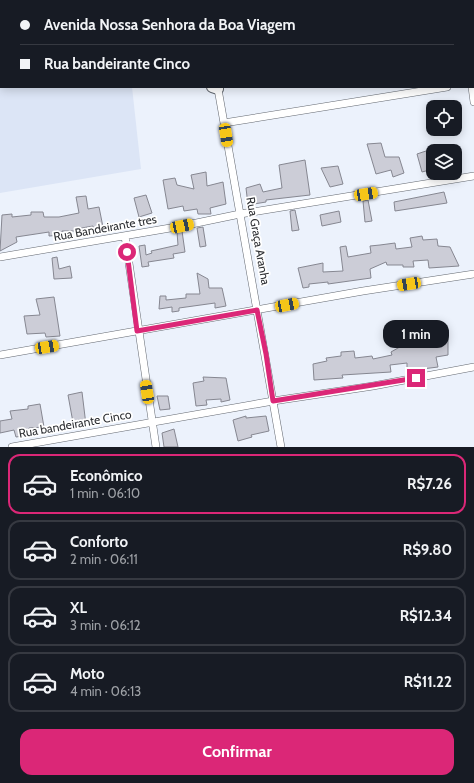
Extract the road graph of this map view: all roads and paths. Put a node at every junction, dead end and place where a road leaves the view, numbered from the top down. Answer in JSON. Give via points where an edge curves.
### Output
{"nodes":[{"id":1,"x":216,"y":88,"type":"edge"},
{"id":2,"x":440,"y":88,"type":"edge"},
{"id":3,"x":472,"y":88,"type":"edge"},
{"id":4,"x":474,"y":102,"type":"edge"},
{"id":5,"x":224,"y":123,"type":"junction"},
{"id":6,"x":474,"y":176,"type":"edge"},
{"id":7,"x":240,"y":214,"type":"junction"},
{"id":8,"x":124,"y":236,"type":"junction"},
{"id":9,"x":0,"y":257,"type":"edge"},
{"id":10,"x":474,"y":274,"type":"edge"},
{"id":11,"x":257,"y":310,"type":"junction"},
{"id":12,"x":137,"y":331,"type":"junction"},
{"id":13,"x":0,"y":355,"type":"edge"},
{"id":14,"x":474,"y":367,"type":"edge"},
{"id":15,"x":273,"y":401,"type":"junction"},
{"id":16,"x":152,"y":422,"type":"junction"},
{"id":17,"x":12,"y":447,"type":"edge"},
{"id":18,"x":156,"y":447,"type":"edge"},
{"id":19,"x":282,"y":447,"type":"edge"}],
"edges":[{"from":1,"to":5,"type":"street","name":"Rua Graça Aranha"},
{"from":2,"to":5,"type":"street"},
{"from":3,"to":4,"type":"street"},
{"from":5,"to":7,"type":"street","name":"Rua Graça Aranha"},
{"from":6,"to":7,"type":"street","name":"Rua Bandeirante tres"},
{"from":7,"to":8,"type":"street","name":"Rua Bandeirante tres"},
{"from":7,"to":11,"type":"street","name":"Rua Graça Aranha"},
{"from":8,"to":9,"type":"street","name":"Rua Bandeirante tres"},
{"from":8,"to":12,"type":"street"},
{"from":10,"to":11,"type":"street"},
{"from":11,"to":12,"type":"street"},
{"from":11,"to":15,"type":"street","name":"Rua Graça Aranha"},
{"from":12,"to":13,"type":"street"},
{"from":12,"to":16,"type":"street"},
{"from":14,"to":15,"type":"street","name":"Rua bandeirante Cinco"},
{"from":15,"to":16,"type":"street","name":"Rua bandeirante Cinco"},
{"from":15,"to":19,"type":"street","name":"Rua Graça Aranha"},
{"from":16,"to":17,"type":"street","name":"Rua bandeirante Cinco"},
{"from":16,"to":18,"type":"street"}]}
